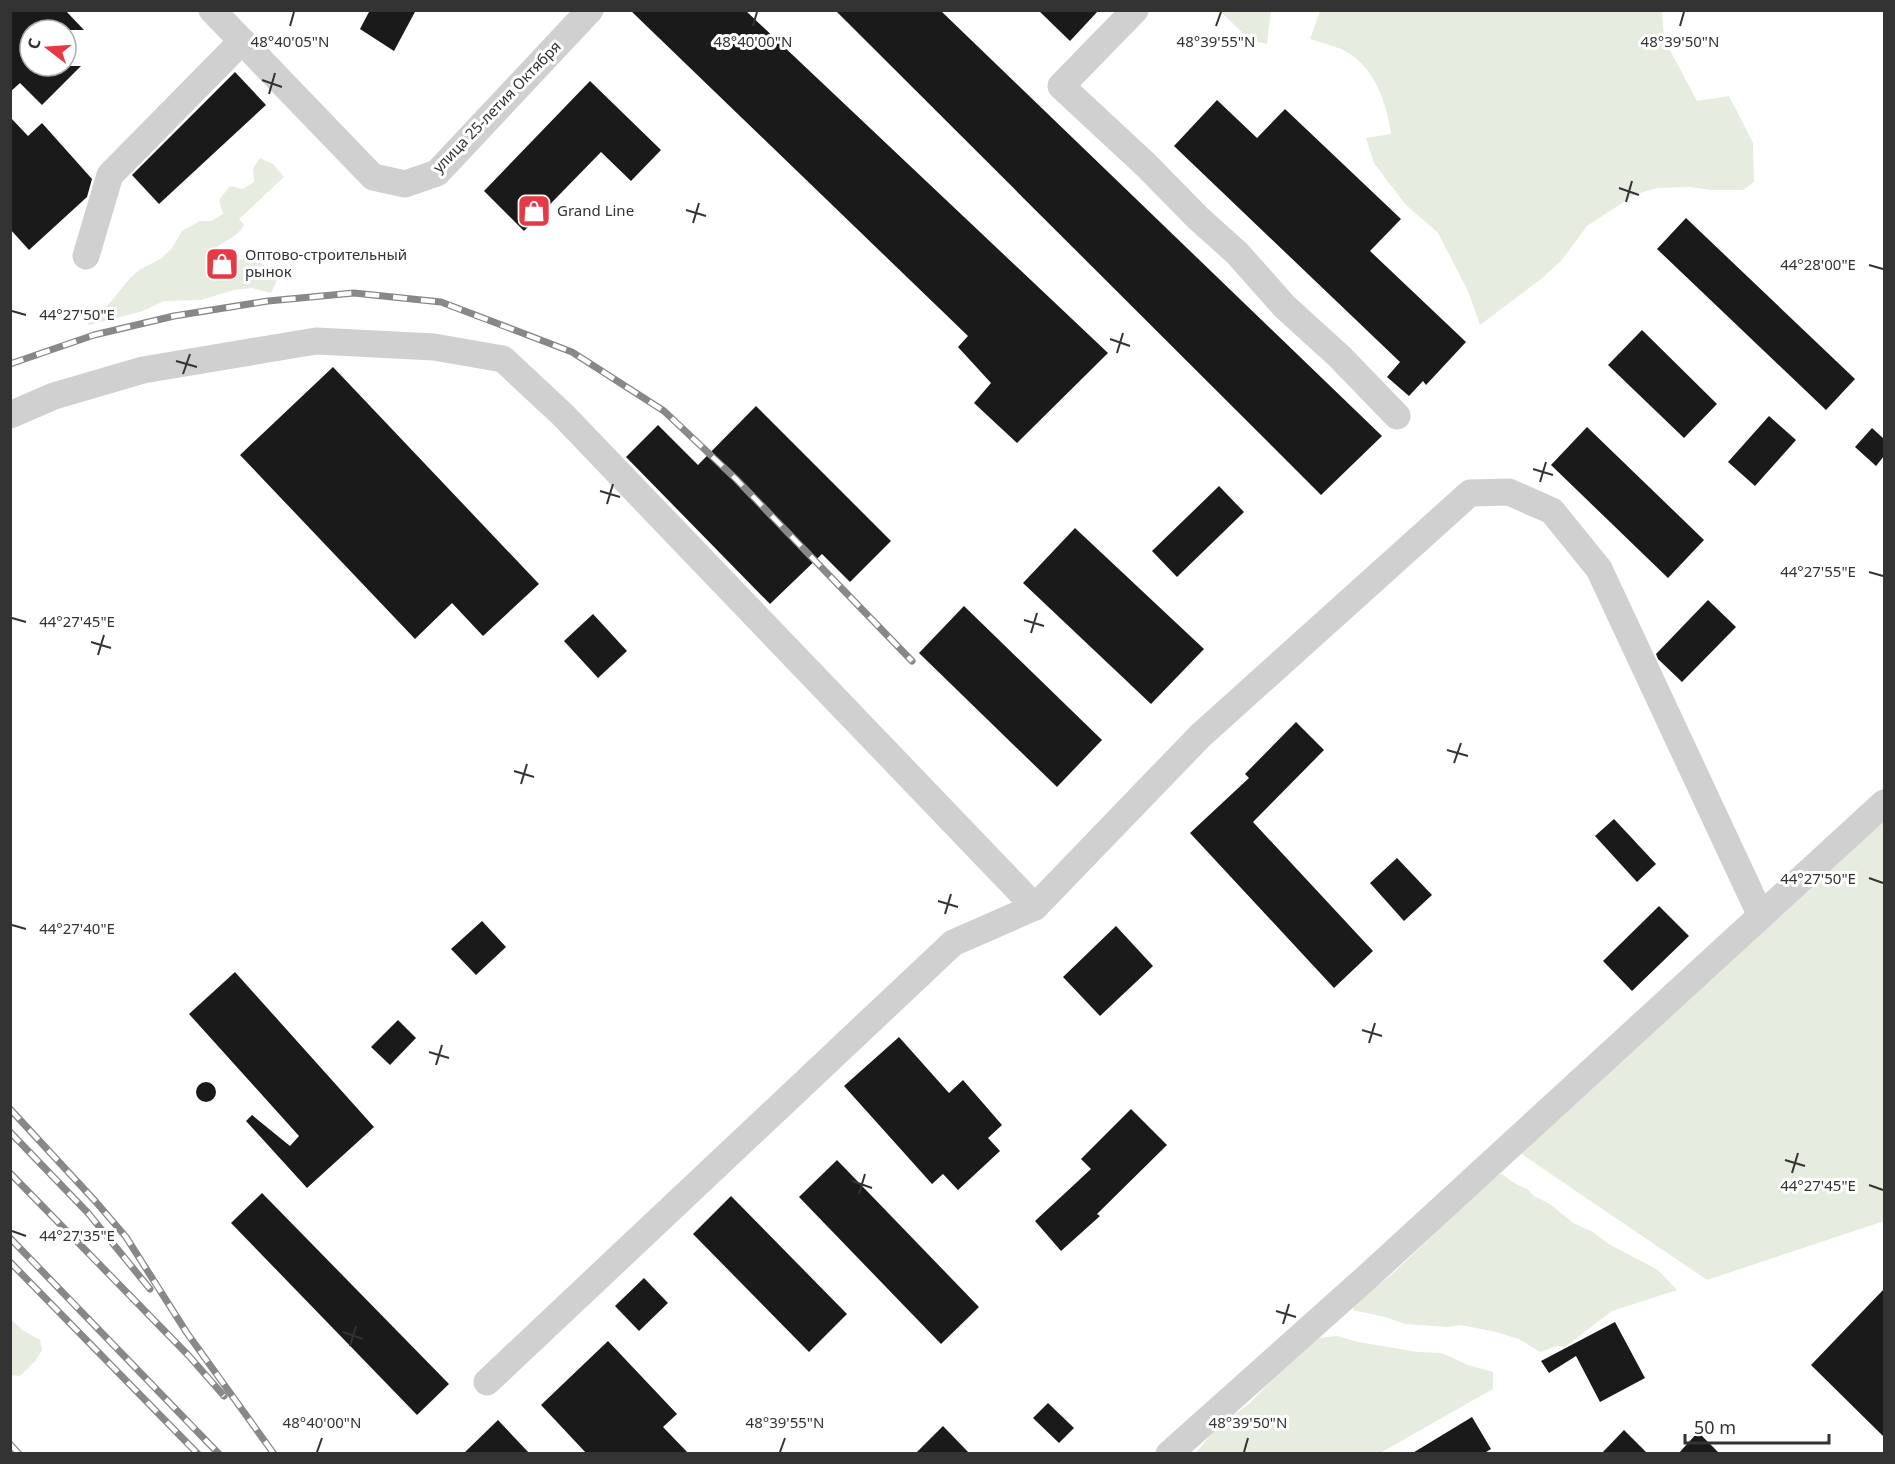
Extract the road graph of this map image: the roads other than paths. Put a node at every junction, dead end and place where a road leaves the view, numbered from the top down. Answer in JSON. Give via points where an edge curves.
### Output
{"nodes":[{"id":1,"x":212,"y":10,"type":"edge"},
{"id":2,"x":590,"y":10,"type":"edge"},
{"id":3,"x":1135,"y":10,"type":"edge"},
{"id":4,"x":242,"y":41,"type":"junction"},
{"id":5,"x":86,"y":256,"type":"dead end"},
{"id":6,"x":10,"y":415,"type":"edge"},
{"id":7,"x":1397,"y":416,"type":"dead end"},
{"id":8,"x":1884,"y":803,"type":"edge"},
{"id":9,"x":1035,"y":907,"type":"junction"},
{"id":10,"x":1761,"y":916,"type":"junction"},
{"id":11,"x":487,"y":1382,"type":"dead end"},
{"id":12,"x":1169,"y":1454,"type":"edge"}],
"edges":[{"from":1,"to":4,"type":"street","name":"улица 25-летия Октября"},
{"from":2,"to":4,"type":"street","name":"улица 25-летия Октября","via":[[437,173],[405,184],[373,177]]},
{"from":3,"to":7,"type":"street","via":[[1061,86],[1146,165]]},
{"from":4,"to":5,"type":"street","via":[[110,176]]},
{"from":6,"to":9,"type":"street","via":[[54,396],[143,370],[316,341],[434,347],[503,359],[563,415]]},
{"from":8,"to":10,"type":"street"},
{"from":9,"to":10,"type":"street","via":[[1200,736],[1470,493],[1509,492],[1552,511],[1599,569]]},
{"from":9,"to":11,"type":"street","via":[[953,943]]},
{"from":10,"to":12,"type":"street"}]}
